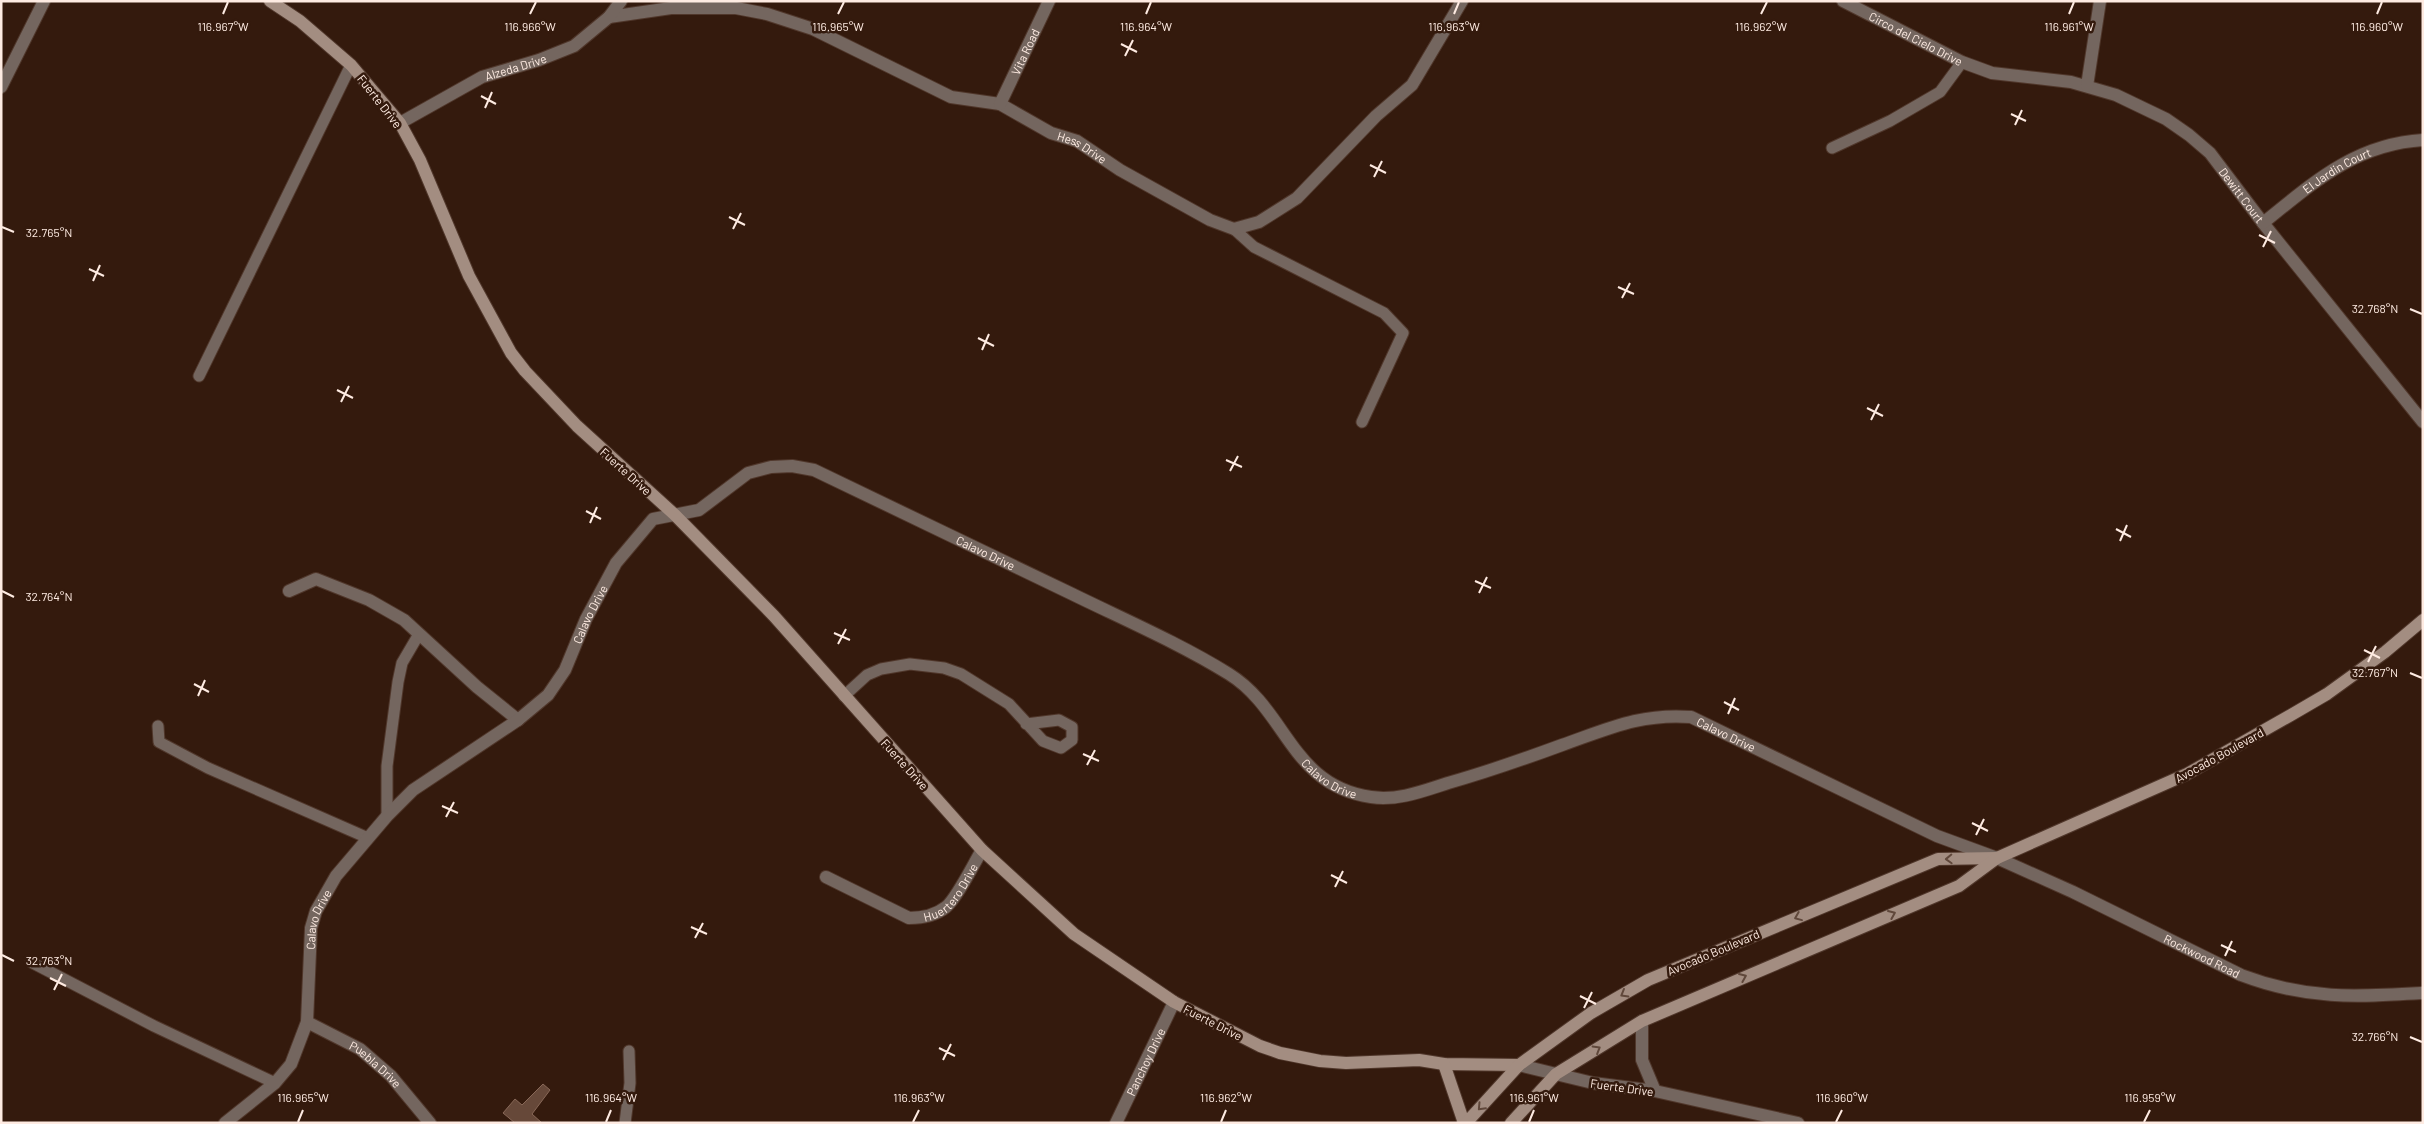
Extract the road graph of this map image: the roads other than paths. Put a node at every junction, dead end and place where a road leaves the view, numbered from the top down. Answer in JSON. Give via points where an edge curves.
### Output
{"nodes":[{"id":1,"x":44,"y":1,"type":"edge"},
{"id":2,"x":270,"y":1,"type":"edge"},
{"id":3,"x":621,"y":1,"type":"edge"},
{"id":4,"x":1048,"y":1,"type":"edge"},
{"id":5,"x":1462,"y":1,"type":"edge"},
{"id":6,"x":1843,"y":1,"type":"edge"},
{"id":7,"x":2100,"y":1,"type":"edge"},
{"id":8,"x":609,"y":17,"type":"junction"},
{"id":9,"x":1962,"y":62,"type":"junction"},
{"id":10,"x":352,"y":64,"type":"junction"},
{"id":11,"x":1992,"y":72,"type":"joint"},
{"id":12,"x":2087,"y":86,"type":"junction"},
{"id":13,"x":1,"y":87,"type":"edge"},
{"id":14,"x":1000,"y":104,"type":"junction"},
{"id":15,"x":400,"y":123,"type":"junction"},
{"id":16,"x":2423,"y":140,"type":"edge"},
{"id":17,"x":1832,"y":148,"type":"dead end"},
{"id":18,"x":2263,"y":223,"type":"junction"},
{"id":19,"x":1234,"y":229,"type":"junction"},
{"id":20,"x":199,"y":376,"type":"dead end"},
{"id":21,"x":1362,"y":422,"type":"dead end"},
{"id":22,"x":2423,"y":422,"type":"edge"},
{"id":23,"x":675,"y":515,"type":"junction"},
{"id":24,"x":289,"y":591,"type":"dead end"},
{"id":25,"x":2423,"y":620,"type":"edge"},
{"id":26,"x":419,"y":634,"type":"junction"},
{"id":27,"x":844,"y":696,"type":"junction"},
{"id":28,"x":518,"y":720,"type":"junction"},
{"id":29,"x":1026,"y":724,"type":"dead end"},
{"id":30,"x":158,"y":726,"type":"dead end"},
{"id":31,"x":387,"y":816,"type":"junction"},
{"id":32,"x":368,"y":838,"type":"junction"},
{"id":33,"x":982,"y":850,"type":"junction"},
{"id":34,"x":1998,"y":858,"type":"junction"},
{"id":35,"x":826,"y":878,"type":"dead end"},
{"id":36,"x":31,"y":962,"type":"dead end"},
{"id":37,"x":2423,"y":993,"type":"edge"},
{"id":38,"x":1174,"y":1002,"type":"junction"},
{"id":39,"x":1642,"y":1021,"type":"junction"},
{"id":40,"x":306,"y":1022,"type":"junction"},
{"id":41,"x":629,"y":1051,"type":"dead end"},
{"id":42,"x":1444,"y":1064,"type":"junction"},
{"id":43,"x":1519,"y":1065,"type":"junction"},
{"id":44,"x":1556,"y":1074,"type":"junction"},
{"id":45,"x":275,"y":1083,"type":"junction"},
{"id":46,"x":1655,"y":1091,"type":"junction"},
{"id":47,"x":225,"y":1123,"type":"edge"},
{"id":48,"x":430,"y":1123,"type":"edge"},
{"id":49,"x":625,"y":1123,"type":"edge"},
{"id":50,"x":1116,"y":1123,"type":"edge"},
{"id":51,"x":1465,"y":1123,"type":"edge"},
{"id":52,"x":1511,"y":1123,"type":"edge"},
{"id":53,"x":1798,"y":1123,"type":"edge"}],
"edges":[{"from":1,"to":13,"type":"street"},
{"from":2,"to":10,"type":"main road","name":"Fuerte Drive"},
{"from":3,"to":8,"type":"street","name":"Alzeda Drive"},
{"from":4,"to":14,"type":"street","name":"Vita Road"},
{"from":5,"to":19,"type":"street","via":[[1412,85],[1376,116],[1297,198],[1258,222]]},
{"from":6,"to":9,"type":"street","name":"Circo del Cielo Drive"},
{"from":7,"to":12,"type":"street"},
{"from":8,"to":14,"type":"street","name":"Hess Drive","via":[[671,8],[736,8],[766,14],[813,29],[952,97]]},
{"from":8,"to":15,"type":"street","name":"Alzeda Drive","via":[[574,46],[482,78]]},
{"from":9,"to":11,"type":"street","name":"Circo del Cielo Drive"},
{"from":9,"to":17,"type":"lane","via":[[1940,92],[1890,121]]},
{"from":10,"to":15,"type":"main road","name":"Fuerte Drive"},
{"from":10,"to":20,"type":"lane"},
{"from":11,"to":12,"type":"street","name":"Dewitt Court"},
{"from":12,"to":18,"type":"street","name":"Dewitt Court","via":[[2142,106],[2189,135],[2210,153]]},
{"from":14,"to":19,"type":"street","name":"Hess Drive","via":[[1051,133],[1077,142],[1210,220]]},
{"from":15,"to":23,"type":"main road","name":"Fuerte Drive","via":[[420,160],[469,276],[511,353],[577,426]]},
{"from":16,"to":18,"type":"street","name":"El Jardin Court","via":[[2387,145],[2341,163]]},
{"from":18,"to":22,"type":"street","name":"Dewitt Court"},
{"from":19,"to":21,"type":"lane","via":[[1254,247],[1384,313],[1403,333]]},
{"from":23,"to":27,"type":"main road","name":"Fuerte Drive","via":[[774,616]]},
{"from":23,"to":28,"type":"street","name":"Calavo Drive","via":[[654,519],[616,563],[586,619],[565,670],[548,695]]},
{"from":23,"to":34,"type":"street","name":"Calavo Drive","via":[[699,510],[748,473],[792,466],[814,470],[1156,634],[1228,674],[1250,688],[1309,768],[1329,782],[1356,794],[1401,797],[1483,773],[1636,719],[1666,715],[1691,717],[1937,836]]},
{"from":24,"to":26,"type":"street","via":[[316,579],[369,600],[404,620]]},
{"from":25,"to":34,"type":"main road","name":"Avocado Boulevard","via":[[2327,694],[2187,774]]},
{"from":26,"to":28,"type":"street"},
{"from":26,"to":31,"type":"lane","via":[[402,663],[398,682],[387,766]]},
{"from":27,"to":29,"type":"lane","via":[[874,672],[895,666],[925,665],[961,674],[1009,704]]},
{"from":27,"to":33,"type":"main road","name":"Fuerte Drive"},
{"from":28,"to":31,"type":"street","name":"Calavo Drive","via":[[413,790]]},
{"from":30,"to":32,"type":"lane","via":[[159,742],[208,768]]},
{"from":31,"to":32,"type":"street","name":"Calavo Drive"},
{"from":32,"to":40,"type":"street","name":"Calavo Drive","via":[[336,876],[316,911]]},
{"from":33,"to":35,"type":"street","name":"Huertero Drive","via":[[948,906],[920,918],[909,918]]},
{"from":33,"to":38,"type":"main road","name":"Fuerte Drive","via":[[1074,934]]},
{"from":34,"to":37,"type":"street","name":"Rockwood Road","via":[[2268,985],[2321,996]]},
{"from":39,"to":34,"type":"main road","name":"Avocado Boulevard","one_way":true,"via":[[1960,886]]},
{"from":34,"to":43,"type":"main road","name":"Avocado Boulevard","one_way":true,"via":[[1938,859],[1648,980],[1590,1013]]},
{"from":36,"to":45,"type":"lane","via":[[154,1026]]},
{"from":38,"to":42,"type":"main road","name":"Fuerte Drive","via":[[1260,1046],[1300,1058],[1346,1064],[1419,1060]]},
{"from":38,"to":50,"type":"street","name":"Panchoy Drive"},
{"from":44,"to":39,"type":"main road","name":"Avocado Boulevard","one_way":true},
{"from":39,"to":46,"type":"street","via":[[1642,1060]]},
{"from":40,"to":45,"type":"street","name":"Calavo Drive","via":[[291,1064]]},
{"from":40,"to":48,"type":"street","name":"Puebla Drive","via":[[360,1049],[390,1076]]},
{"from":41,"to":49,"type":"lane","via":[[630,1083]]},
{"from":42,"to":43,"type":"main road","name":"Fuerte Drive"},
{"from":42,"to":51,"type":"main road"},
{"from":43,"to":44,"type":"street","name":"Fuerte Drive"},
{"from":43,"to":51,"type":"main road","name":"Avocado Boulevard","one_way":true},
{"from":44,"to":46,"type":"street","name":"Fuerte Drive","via":[[1593,1083]]},
{"from":44,"to":52,"type":"main road","name":"Avocado Boulevard"},
{"from":45,"to":47,"type":"street","name":"Calavo Drive"},
{"from":46,"to":53,"type":"street","name":"Fuerte Drive"}]}
